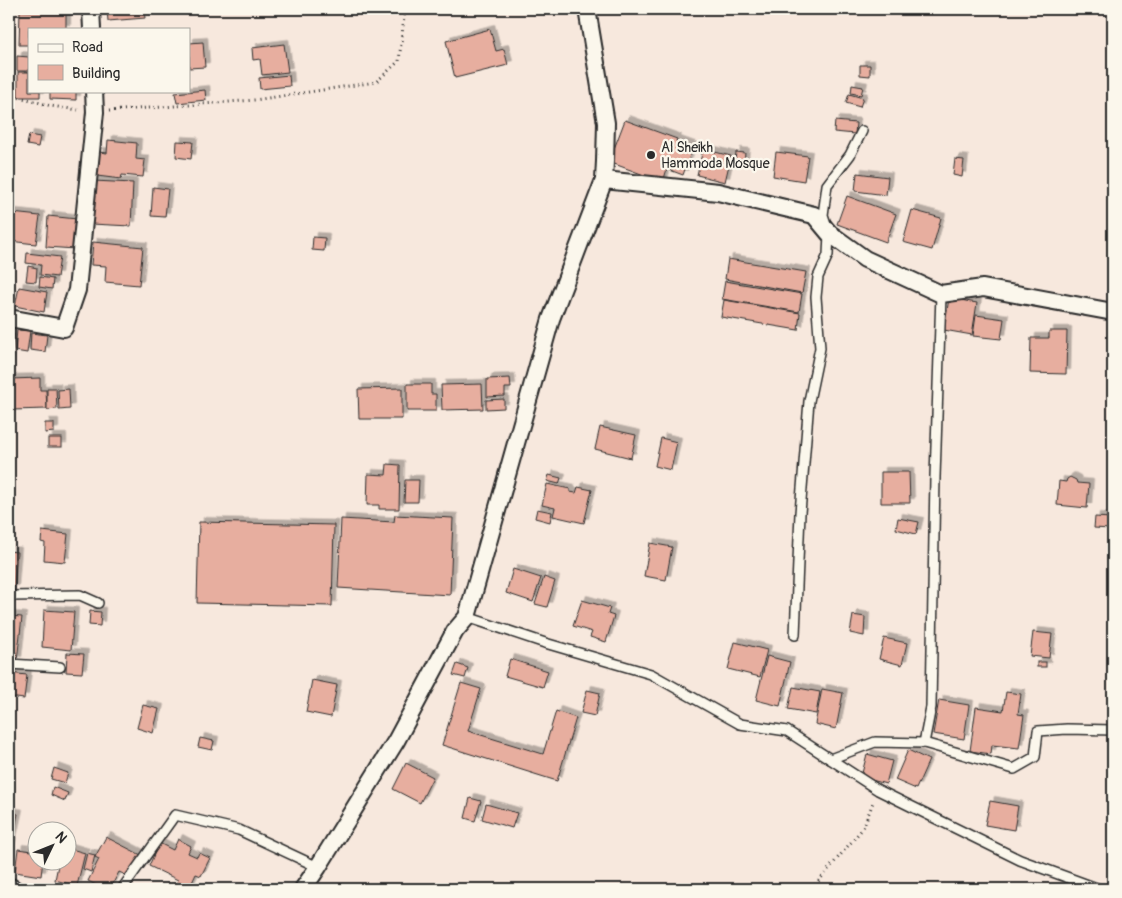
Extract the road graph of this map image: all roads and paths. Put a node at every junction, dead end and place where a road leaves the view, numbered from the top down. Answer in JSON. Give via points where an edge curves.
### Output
{"nodes":[{"id":1,"x":91,"y":9,"type":"edge"},
{"id":2,"x":405,"y":9,"type":"edge"},
{"id":3,"x":587,"y":9,"type":"edge"},
{"id":4,"x":92,"y":28,"type":"edge"},
{"id":5,"x":94,"y":92,"type":"edge"},
{"id":6,"x":9,"y":96,"type":"edge"},
{"id":7,"x":95,"y":112,"type":"junction"},
{"id":8,"x":862,"y":131,"type":"dead end"},
{"id":9,"x":604,"y":180,"type":"junction"},
{"id":10,"x":829,"y":233,"type":"junction"},
{"id":11,"x":941,"y":294,"type":"junction"},
{"id":12,"x":1113,"y":312,"type":"edge"},
{"id":13,"x":9,"y":318,"type":"edge"},
{"id":14,"x":9,"y":596,"type":"edge"},
{"id":15,"x":98,"y":603,"type":"dead end"},
{"id":16,"x":467,"y":617,"type":"junction"},
{"id":17,"x":795,"y":635,"type":"dead end"},
{"id":18,"x":9,"y":664,"type":"edge"},
{"id":19,"x":60,"y":667,"type":"dead end"},
{"id":20,"x":1113,"y":730,"type":"edge"},
{"id":21,"x":924,"y":743,"type":"junction"},
{"id":22,"x":830,"y":759,"type":"junction"},
{"id":23,"x":878,"y":790,"type":"junction"},
{"id":24,"x":318,"y":867,"type":"junction"},
{"id":25,"x":9,"y":886,"type":"edge"},
{"id":26,"x":14,"y":889,"type":"edge"},
{"id":27,"x":122,"y":889,"type":"edge"},
{"id":28,"x":303,"y":889,"type":"edge"},
{"id":29,"x":812,"y":889,"type":"edge"},
{"id":30,"x":1099,"y":889,"type":"edge"}],
"edges":[{"from":1,"to":4,"type":"street"},
{"from":2,"to":7,"type":"path","via":[[399,60],[376,82],[255,100]]},
{"from":3,"to":9,"type":"street","via":[[606,123]]},
{"from":5,"to":7,"type":"street"},
{"from":6,"to":7,"type":"path"},
{"from":7,"to":13,"type":"street","via":[[77,290],[64,328]]},
{"from":8,"to":10,"type":"lane","via":[[850,155],[827,185],[823,215]]},
{"from":9,"to":10,"type":"street","via":[[718,192],[814,215]]},
{"from":9,"to":16,"type":"street","via":[[551,319]]},
{"from":10,"to":11,"type":"street","via":[[865,259]]},
{"from":10,"to":17,"type":"lane","via":[[828,255],[818,277],[816,297],[820,348],[809,401]]},
{"from":11,"to":12,"type":"street","via":[[984,288]]},
{"from":11,"to":21,"type":"lane","via":[[931,707]]},
{"from":14,"to":15,"type":"lane","via":[[80,595]]},
{"from":16,"to":22,"type":"lane","via":[[651,674],[740,724],[787,731]]},
{"from":16,"to":24,"type":"street"},
{"from":18,"to":19,"type":"lane"},
{"from":20,"to":21,"type":"lane","via":[[1038,731],[1035,757],[1014,769]]},
{"from":21,"to":22,"type":"lane","via":[[875,742]]},
{"from":22,"to":23,"type":"lane"},
{"from":23,"to":29,"type":"path","via":[[863,828]]},
{"from":23,"to":30,"type":"lane","via":[[1020,860]]},
{"from":24,"to":27,"type":"lane","via":[[239,830],[175,815]]},
{"from":24,"to":28,"type":"street"},
{"from":25,"to":26,"type":"street"}]}
